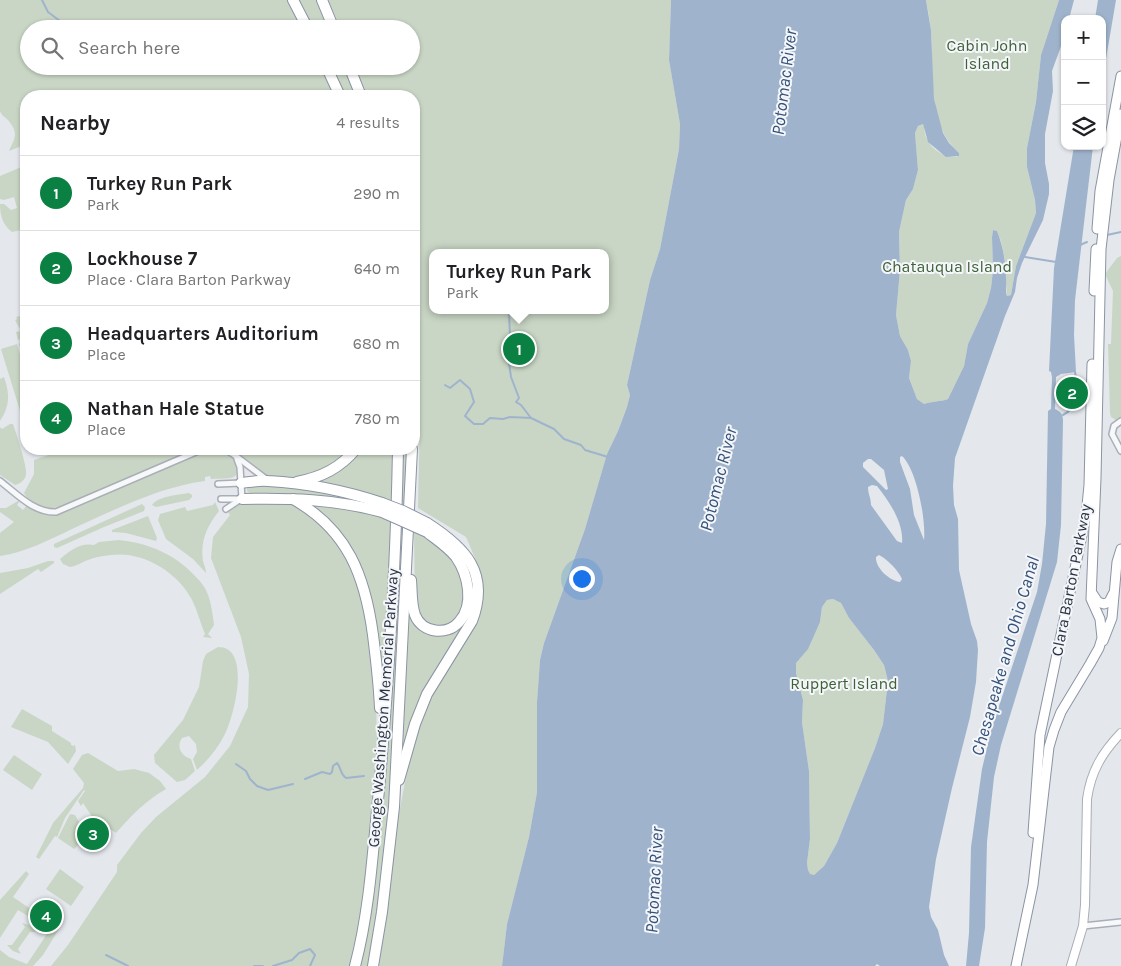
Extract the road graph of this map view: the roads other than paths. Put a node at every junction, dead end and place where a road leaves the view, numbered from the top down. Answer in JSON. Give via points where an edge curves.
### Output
{"nodes":[{"id":1,"x":293,"y":0,"type":"edge"},
{"id":2,"x":322,"y":0,"type":"edge"},
{"id":3,"x":303,"y":20,"type":"edge"},
{"id":4,"x":330,"y":20,"type":"edge"},
{"id":5,"x":330,"y":75,"type":"edge"},
{"id":6,"x":353,"y":75,"type":"edge"},
{"id":7,"x":1121,"y":76,"type":"edge"},
{"id":8,"x":337,"y":90,"type":"edge"},
{"id":9,"x":359,"y":90,"type":"edge"},
{"id":10,"x":1121,"y":114,"type":"edge"},
{"id":11,"x":1091,"y":417,"type":"junction"},
{"id":12,"x":1119,"y":422,"type":"edge"},
{"id":13,"x":1087,"y":433,"type":"dead end"},
{"id":14,"x":1121,"y":451,"type":"edge"},
{"id":15,"x":189,"y":455,"type":"edge"},
{"id":16,"x":350,"y":455,"type":"edge"},
{"id":17,"x":398,"y":455,"type":"edge"},
{"id":18,"x":412,"y":455,"type":"edge"},
{"id":19,"x":236,"y":456,"type":"joint"},
{"id":20,"x":1084,"y":472,"type":"dead end"},
{"id":21,"x":0,"y":481,"type":"edge"},
{"id":22,"x":268,"y":481,"type":"junction"},
{"id":23,"x":241,"y":483,"type":"junction"},
{"id":24,"x":289,"y":483,"type":"junction"},
{"id":25,"x":218,"y":484,"type":"dead end"},
{"id":26,"x":242,"y":498,"type":"junction"},
{"id":27,"x":221,"y":499,"type":"dead end"},
{"id":28,"x":293,"y":499,"type":"junction"},
{"id":29,"x":382,"y":508,"type":"junction"},
{"id":30,"x":226,"y":509,"type":"dead end"},
{"id":31,"x":1086,"y":516,"type":"junction"},
{"id":32,"x":427,"y":528,"type":"junction"},
{"id":33,"x":408,"y":533,"type":"junction"},
{"id":34,"x":1121,"y":549,"type":"edge"},
{"id":35,"x":1115,"y":589,"type":"junction"},
{"id":36,"x":1091,"y":590,"type":"junction"},
{"id":37,"x":1099,"y":648,"type":"junction"},
{"id":38,"x":1048,"y":695,"type":"junction"},
{"id":39,"x":1069,"y":698,"type":"junction"},
{"id":40,"x":1121,"y":733,"type":"edge"},
{"id":41,"x":382,"y":756,"type":"junction"},
{"id":42,"x":395,"y":790,"type":"junction"},
{"id":43,"x":1029,"y":903,"type":"junction"},
{"id":44,"x":1121,"y":922,"type":"edge"},
{"id":45,"x":1082,"y":926,"type":"junction"},
{"id":46,"x":355,"y":966,"type":"edge"},
{"id":47,"x":373,"y":966,"type":"edge"},
{"id":48,"x":1016,"y":966,"type":"edge"},
{"id":49,"x":1071,"y":966,"type":"edge"}],
"edges":[{"from":1,"to":3,"type":"highway"},
{"from":2,"to":4,"type":"highway"},
{"from":5,"to":8,"type":"highway"},
{"from":6,"to":9,"type":"highway"},
{"from":7,"to":11,"type":"highway","name":"Clara Barton Parkway","via":[[1100,191],[1094,265]]},
{"from":10,"to":36,"type":"highway","name":"Clara Barton Parkway","via":[[1101,249]]},
{"from":11,"to":13,"type":"highway"},
{"from":11,"to":31,"type":"highway","name":"Clara Barton Parkway"},
{"from":12,"to":14,"type":"street","via":[[1112,434]]},
{"from":15,"to":21,"type":"street","via":[[56,512],[36,508]]},
{"from":16,"to":24,"type":"highway","via":[[329,472]]},
{"from":17,"to":41,"type":"highway","name":"George Washington Memorial Parkway"},
{"from":18,"to":33,"type":"highway","name":"George Washington Memorial Parkway"},
{"from":19,"to":22,"type":"street"},
{"from":19,"to":23,"type":"street"},
{"from":20,"to":31,"type":"highway"},
{"from":22,"to":23,"type":"highway"},
{"from":22,"to":24,"type":"highway"},
{"from":23,"to":25,"type":"street"},
{"from":23,"to":26,"type":"street"},
{"from":24,"to":29,"type":"highway","via":[[331,490]]},
{"from":26,"to":27,"type":"street"},
{"from":26,"to":28,"type":"highway"},
{"from":26,"to":30,"type":"street"},
{"from":28,"to":29,"type":"highway"},
{"from":28,"to":41,"type":"highway","via":[[334,531],[351,555],[362,579],[376,661]]},
{"from":29,"to":32,"type":"highway","bridge":true},
{"from":31,"to":38,"type":"highway","name":"Clara Barton Parkway"},
{"from":32,"to":33,"type":"highway","via":[[457,559],[467,583],[463,618],[442,631],[424,627],[414,613]]},
{"from":32,"to":42,"type":"highway","via":[[452,540],[467,555],[479,593],[472,621],[420,709]]},
{"from":33,"to":42,"type":"highway","name":"George Washington Memorial Parkway"},
{"from":34,"to":35,"type":"highway"},
{"from":35,"to":36,"type":"highway","via":[[1112,599],[1104,604],[1098,602]]},
{"from":35,"to":37,"type":"highway","via":[[1111,623]]},
{"from":36,"to":37,"type":"highway","name":"Clara Barton Parkway","via":[[1091,599],[1102,626]]},
{"from":37,"to":39,"type":"highway","name":"Clara Barton Parkway"},
{"from":38,"to":39,"type":"highway","via":[[1048,705],[1054,710]]},
{"from":38,"to":43,"type":"highway","name":"Clara Barton Parkway","via":[[1039,742]]},
{"from":39,"to":43,"type":"highway","name":"Clara Barton Parkway","via":[[1049,747]]},
{"from":40,"to":45,"type":"main road","via":[[1101,756],[1089,783]]},
{"from":41,"to":46,"type":"highway","name":"George Washington Memorial Parkway","via":[[369,887]]},
{"from":42,"to":47,"type":"highway","name":"George Washington Memorial Parkway"},
{"from":43,"to":48,"type":"highway","name":"Clara Barton Parkway"},
{"from":44,"to":45,"type":"street"},
{"from":45,"to":49,"type":"main road"}]}
